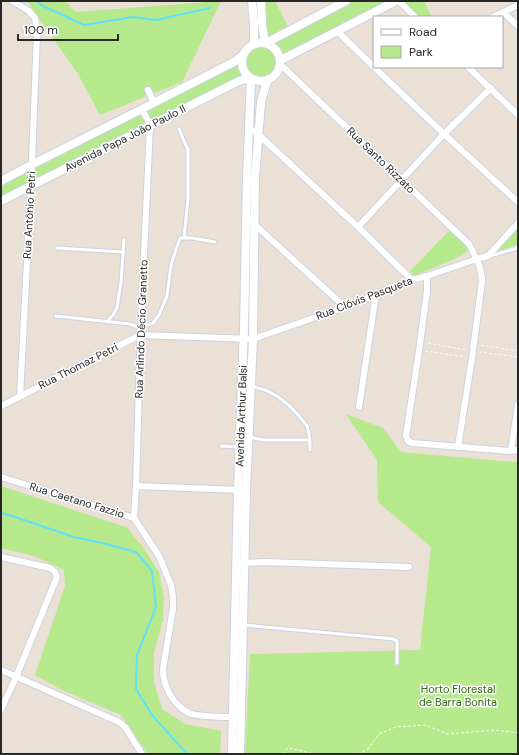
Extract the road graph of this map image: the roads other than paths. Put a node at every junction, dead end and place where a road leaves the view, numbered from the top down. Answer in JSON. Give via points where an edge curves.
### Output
{"nodes":[{"id":1,"x":12,"y":1,"type":"edge"},
{"id":2,"x":252,"y":1,"type":"edge"},
{"id":3,"x":260,"y":1,"type":"edge"},
{"id":4,"x":346,"y":1,"type":"edge"},
{"id":5,"x":397,"y":1,"type":"edge"},
{"id":6,"x":518,"y":5,"type":"edge"},
{"id":7,"x":503,"y":12,"type":"junction"},
{"id":8,"x":414,"y":16,"type":"edge"},
{"id":9,"x":495,"y":16,"type":"edge"},
{"id":10,"x":518,"y":26,"type":"edge"},
{"id":11,"x":337,"y":31,"type":"junction"},
{"id":12,"x":265,"y":43,"type":"junction"},
{"id":13,"x":254,"y":44,"type":"junction"},
{"id":14,"x":244,"y":54,"type":"junction"},
{"id":15,"x":281,"y":62,"type":"junction"},
{"id":16,"x":373,"y":66,"type":"edge"},
{"id":17,"x":375,"y":68,"type":"edge"},
{"id":18,"x":469,"y":68,"type":"edge"},
{"id":19,"x":250,"y":78,"type":"junction"},
{"id":20,"x":268,"y":81,"type":"junction"},
{"id":21,"x":491,"y":88,"type":"junction"},
{"id":22,"x":148,"y":90,"type":"dead end"},
{"id":23,"x":154,"y":103,"type":"junction"},
{"id":24,"x":142,"y":109,"type":"junction"},
{"id":25,"x":518,"y":115,"type":"edge"},
{"id":26,"x":150,"y":126,"type":"junction"},
{"id":27,"x":249,"y":128,"type":"junction"},
{"id":28,"x":179,"y":129,"type":"dead end"},
{"id":29,"x":444,"y":134,"type":"junction"},
{"id":30,"x":259,"y":135,"type":"junction"},
{"id":31,"x":31,"y":165,"type":"junction"},
{"id":32,"x":402,"y":180,"type":"junction"},
{"id":33,"x":1,"y":181,"type":"edge"},
{"id":34,"x":31,"y":186,"type":"junction"},
{"id":35,"x":1,"y":201,"type":"edge"},
{"id":36,"x":518,"y":202,"type":"edge"},
{"id":37,"x":246,"y":218,"type":"junction"},
{"id":38,"x":518,"y":223,"type":"edge"},
{"id":39,"x":254,"y":224,"type":"junction"},
{"id":40,"x":358,"y":227,"type":"junction"},
{"id":41,"x":184,"y":238,"type":"junction"},
{"id":42,"x":124,"y":240,"type":"dead end"},
{"id":43,"x":215,"y":242,"type":"dead end"},
{"id":44,"x":57,"y":248,"type":"dead end"},
{"id":45,"x":518,"y":248,"type":"edge"},
{"id":46,"x":123,"y":252,"type":"junction"},
{"id":47,"x":488,"y":256,"type":"junction"},
{"id":48,"x":477,"y":259,"type":"junction"},
{"id":49,"x":427,"y":276,"type":"junction"},
{"id":50,"x":412,"y":280,"type":"junction"},
{"id":51,"x":376,"y":294,"type":"junction"},
{"id":52,"x":345,"y":307,"type":"junction"},
{"id":53,"x":56,"y":316,"type":"dead end"},
{"id":54,"x":107,"y":322,"type":"junction"},
{"id":55,"x":130,"y":324,"type":"junction"},
{"id":56,"x":141,"y":325,"type":"junction"},
{"id":57,"x":140,"y":335,"type":"junction"},
{"id":58,"x":244,"y":339,"type":"junction"},
{"id":59,"x":253,"y":339,"type":"junction"},
{"id":60,"x":247,"y":387,"type":"junction"},
{"id":61,"x":20,"y":396,"type":"junction"},
{"id":62,"x":518,"y":404,"type":"edge"},
{"id":63,"x":1,"y":406,"type":"edge"},
{"id":64,"x":359,"y":406,"type":"dead end"},
{"id":65,"x":249,"y":436,"type":"junction"},
{"id":66,"x":310,"y":440,"type":"junction"},
{"id":67,"x":221,"y":446,"type":"dead end"},
{"id":68,"x":240,"y":447,"type":"junction"},
{"id":69,"x":458,"y":447,"type":"junction"},
{"id":70,"x":310,"y":450,"type":"dead end"},
{"id":71,"x":518,"y":450,"type":"edge"},
{"id":72,"x":511,"y":451,"type":"junction"},
{"id":73,"x":1,"y":477,"type":"edge"},
{"id":74,"x":136,"y":486,"type":"junction"},
{"id":75,"x":242,"y":490,"type":"junction"},
{"id":76,"x":134,"y":518,"type":"junction"},
{"id":77,"x":1,"y":557,"type":"edge"},
{"id":78,"x":236,"y":562,"type":"junction"},
{"id":79,"x":245,"y":563,"type":"junction"},
{"id":80,"x":409,"y":567,"type":"dead end"},
{"id":81,"x":244,"y":625,"type":"junction"},
{"id":82,"x":396,"y":662,"type":"dead end"},
{"id":83,"x":1,"y":670,"type":"edge"},
{"id":84,"x":16,"y":677,"type":"junction"},
{"id":85,"x":1,"y":710,"type":"edge"},
{"id":86,"x":237,"y":717,"type":"junction"},
{"id":87,"x":142,"y":754,"type":"edge"},
{"id":88,"x":232,"y":754,"type":"edge"},
{"id":89,"x":240,"y":754,"type":"edge"}],
"edges":[{"from":1,"to":31,"type":"street","name":"Rua Antônio Petri","via":[[29,11],[35,18],[37,34]]},
{"from":2,"to":13,"type":"main road"},
{"from":3,"to":12,"type":"main road"},
{"from":4,"to":12,"type":"main road"},
{"from":5,"to":8,"type":"street"},
{"from":5,"to":11,"type":"main road"},
{"from":6,"to":7,"type":"street"},
{"from":7,"to":9,"type":"street"},
{"from":7,"to":10,"type":"street"},
{"from":11,"to":15,"type":"main road"},
{"from":11,"to":16,"type":"street"},
{"from":12,"to":13,"type":"main road"},
{"from":12,"to":15,"type":"main road","via":[[276,49]]},
{"from":13,"to":14,"type":"main road"},
{"from":14,"to":19,"type":"main road","via":[[242,67]]},
{"from":14,"to":23,"type":"main road","name":"Avenida Papa João Paulo II","via":[[234,62]]},
{"from":15,"to":20,"type":"main road","via":[[277,73]]},
{"from":15,"to":32,"type":"street","name":"Rua Santo Rizzato"},
{"from":17,"to":29,"type":"street"},
{"from":18,"to":21,"type":"street"},
{"from":19,"to":20,"type":"main road","via":[[255,81]]},
{"from":19,"to":26,"type":"main road","name":"Avenida Papa João Paulo II","via":[[239,81]]},
{"from":19,"to":27,"type":"main road","name":"Avenida Arthur Balsi"},
{"from":20,"to":30,"type":"main road","name":"Avenida Arthur Balsi","via":[[261,102]]},
{"from":21,"to":25,"type":"street"},
{"from":21,"to":29,"type":"street"},
{"from":22,"to":23,"type":"street"},
{"from":23,"to":24,"type":"main road","name":"Avenida Papa João Paulo II"},
{"from":24,"to":26,"type":"street"},
{"from":24,"to":31,"type":"main road","name":"Avenida Papa João Paulo II"},
{"from":26,"to":34,"type":"main road","name":"Avenida Papa João Paulo II"},
{"from":26,"to":56,"type":"street","name":"Rua Arlindo Décio Granetto"},
{"from":27,"to":30,"type":"street"},
{"from":27,"to":37,"type":"main road","name":"Avenida Arthur Balsi"},
{"from":28,"to":41,"type":"lane","via":[[188,150],[188,199]]},
{"from":29,"to":32,"type":"street"},
{"from":29,"to":36,"type":"street"},
{"from":30,"to":39,"type":"main road","name":"Avenida Arthur Balsi"},
{"from":30,"to":40,"type":"street"},
{"from":31,"to":33,"type":"main road","name":"Avenida Papa João Paulo II"},
{"from":31,"to":34,"type":"street","name":"Rua Antônio Petri"},
{"from":32,"to":40,"type":"street"},
{"from":32,"to":48,"type":"street","name":"Rua Santo Rizzato","via":[[469,244]]},
{"from":34,"to":35,"type":"main road","name":"Avenida Papa João Paulo II"},
{"from":34,"to":61,"type":"street","name":"Rua Antônio Petri"},
{"from":37,"to":39,"type":"street"},
{"from":37,"to":58,"type":"main road","name":"Avenida Arthur Balsi"},
{"from":38,"to":47,"type":"street"},
{"from":39,"to":52,"type":"street"},
{"from":39,"to":59,"type":"main road","name":"Avenida Arthur Balsi"},
{"from":40,"to":50,"type":"street"},
{"from":41,"to":43,"type":"lane"},
{"from":41,"to":56,"type":"lane","via":[[180,238],[171,265],[166,296],[159,316],[153,323]]},
{"from":42,"to":46,"type":"lane"},
{"from":44,"to":46,"type":"lane"},
{"from":45,"to":47,"type":"lane"},
{"from":46,"to":54,"type":"lane","via":[[117,308]]},
{"from":47,"to":48,"type":"street","name":"Rua Clóvis Pasqueta"},
{"from":48,"to":49,"type":"street","name":"Rua Clóvis Pasqueta"},
{"from":48,"to":69,"type":"street","name":"Rua Santo Rizzato","via":[[482,281]]},
{"from":49,"to":50,"type":"street","name":"Rua Clóvis Pasqueta"},
{"from":49,"to":69,"type":"street","via":[[420,351],[406,436],[412,443]]},
{"from":50,"to":51,"type":"street","name":"Rua Clóvis Pasqueta"},
{"from":51,"to":52,"type":"street","name":"Rua Clóvis Pasqueta"},
{"from":51,"to":64,"type":"street"},
{"from":52,"to":59,"type":"street","name":"Rua Clóvis Pasqueta"},
{"from":53,"to":54,"type":"lane"},
{"from":54,"to":55,"type":"lane"},
{"from":55,"to":56,"type":"lane"},
{"from":55,"to":56,"type":"lane"},
{"from":56,"to":57,"type":"street","name":"Rua Arlindo Décio Granetto"},
{"from":57,"to":58,"type":"street","name":"Rua Thomaz Petri"},
{"from":57,"to":61,"type":"street","name":"Rua Thomaz Petri"},
{"from":57,"to":74,"type":"street","name":"Rua Arlindo Décio Granetto"},
{"from":58,"to":59,"type":"street","name":"Rua Thomaz Petri"},
{"from":58,"to":60,"type":"main road","name":"Avenida Arthur Balsi"},
{"from":59,"to":60,"type":"main road","name":"Avenida Arthur Balsi"},
{"from":60,"to":65,"type":"main road","name":"Avenida Arthur Balsi"},
{"from":60,"to":66,"type":"lane","via":[[273,394],[290,405],[306,425]]},
{"from":60,"to":68,"type":"main road","name":"Avenida Arthur Balsi"},
{"from":61,"to":63,"type":"street","name":"Rua Thomaz Petri"},
{"from":62,"to":72,"type":"street"},
{"from":65,"to":66,"type":"lane","via":[[263,440]]},
{"from":65,"to":75,"type":"main road","name":"Avenida Arthur Balsi"},
{"from":66,"to":70,"type":"lane"},
{"from":67,"to":68,"type":"lane"},
{"from":68,"to":75,"type":"main road","name":"Avenida Arthur Balsi"},
{"from":69,"to":72,"type":"street"},
{"from":71,"to":72,"type":"street"},
{"from":73,"to":76,"type":"street","name":"Rua Caetano Fazzio"},
{"from":74,"to":75,"type":"street"},
{"from":74,"to":76,"type":"street","name":"Rua Arlindo Décio Granetto"},
{"from":75,"to":78,"type":"main road","name":"Avenida Arthur Balsi"},
{"from":75,"to":79,"type":"main road","name":"Avenida Arthur Balsi"},
{"from":76,"to":86,"type":"street","name":"Rua Caetano Fazzio","via":[[159,556],[171,585],[173,608],[163,669],[167,689],[179,706],[188,712]]},
{"from":77,"to":84,"type":"street","via":[[50,568],[57,578]]},
{"from":78,"to":79,"type":"street"},
{"from":78,"to":86,"type":"main road","name":"Avenida Arthur Balsi"},
{"from":79,"to":80,"type":"street"},
{"from":79,"to":81,"type":"main road","name":"Avenida Arthur Balsi"},
{"from":81,"to":82,"type":"lane","via":[[394,639],[397,642]]},
{"from":81,"to":86,"type":"main road","name":"Avenida Arthur Balsi"},
{"from":83,"to":84,"type":"street"},
{"from":84,"to":85,"type":"street"},
{"from":84,"to":87,"type":"street","via":[[119,722]]},
{"from":86,"to":88,"type":"main road","name":"Avenida Arthur Balsi"},
{"from":86,"to":89,"type":"main road","name":"Avenida Arthur Balsi"}]}
